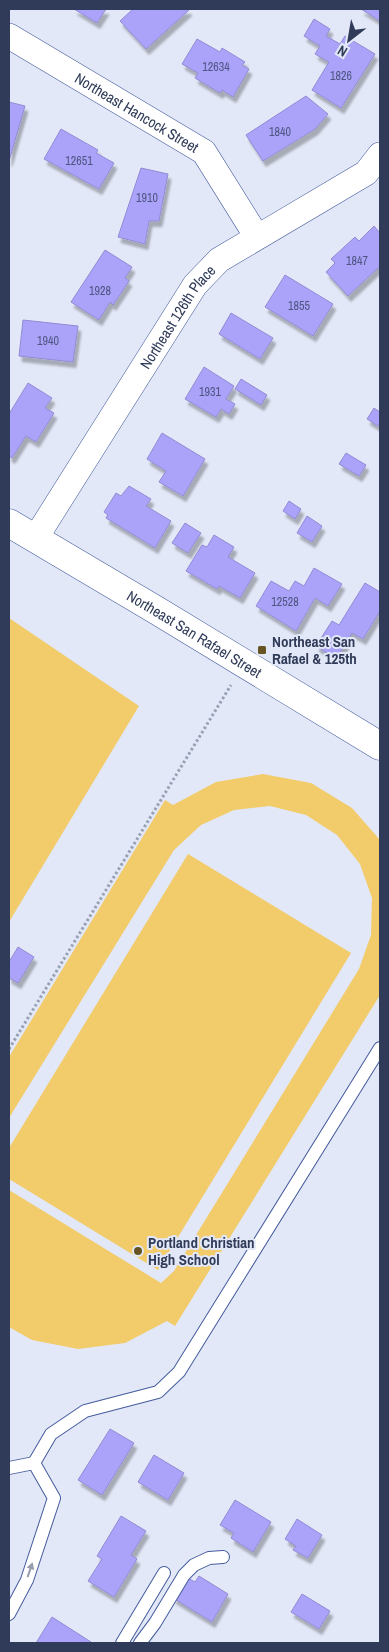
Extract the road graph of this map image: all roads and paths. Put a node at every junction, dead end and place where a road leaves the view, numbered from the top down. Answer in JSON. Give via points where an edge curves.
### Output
{"nodes":[{"id":1,"x":9,"y":36,"type":"edge"},
{"id":2,"x":380,"y":155,"type":"edge"},
{"id":3,"x":257,"y":237,"type":"junction"},
{"id":4,"x":9,"y":523,"type":"edge"},
{"id":5,"x":35,"y":539,"type":"junction"},
{"id":6,"x":244,"y":664,"type":"junction"},
{"id":7,"x":378,"y":742,"type":"edge"},
{"id":8,"x":380,"y":1048,"type":"edge"},
{"id":9,"x":9,"y":1049,"type":"edge"},
{"id":10,"x":34,"y":1463,"type":"junction"},
{"id":11,"x":9,"y":1468,"type":"edge"},
{"id":12,"x":223,"y":1557,"type":"dead end"},
{"id":13,"x":164,"y":1573,"type":"dead end"},
{"id":14,"x":9,"y":1614,"type":"edge"},
{"id":15,"x":122,"y":1643,"type":"edge"},
{"id":16,"x":140,"y":1643,"type":"edge"}],
"edges":[{"from":1,"to":3,"type":"street","name":"Northeast Hancock Street","via":[[204,152]]},
{"from":2,"to":3,"type":"street","name":"Northeast 126th Place","via":[[366,172]]},
{"from":3,"to":5,"type":"street","name":"Northeast 126th Place","via":[[219,260],[195,285]]},
{"from":4,"to":5,"type":"street","name":"Northeast San Rafael Street"},
{"from":5,"to":6,"type":"street","name":"Northeast San Rafael Street"},
{"from":6,"to":7,"type":"street","name":"Northeast San Rafael Street"},
{"from":6,"to":9,"type":"path"},
{"from":8,"to":10,"type":"lane","via":[[179,1372],[158,1392],[85,1411],[51,1434]]},
{"from":10,"to":11,"type":"lane"},
{"from":14,"to":10,"type":"lane","one_way":true,"via":[[27,1580],[54,1498]]},
{"from":12,"to":16,"type":"lane","via":[[209,1558],[194,1565],[184,1575]]},
{"from":13,"to":15,"type":"lane"}]}
